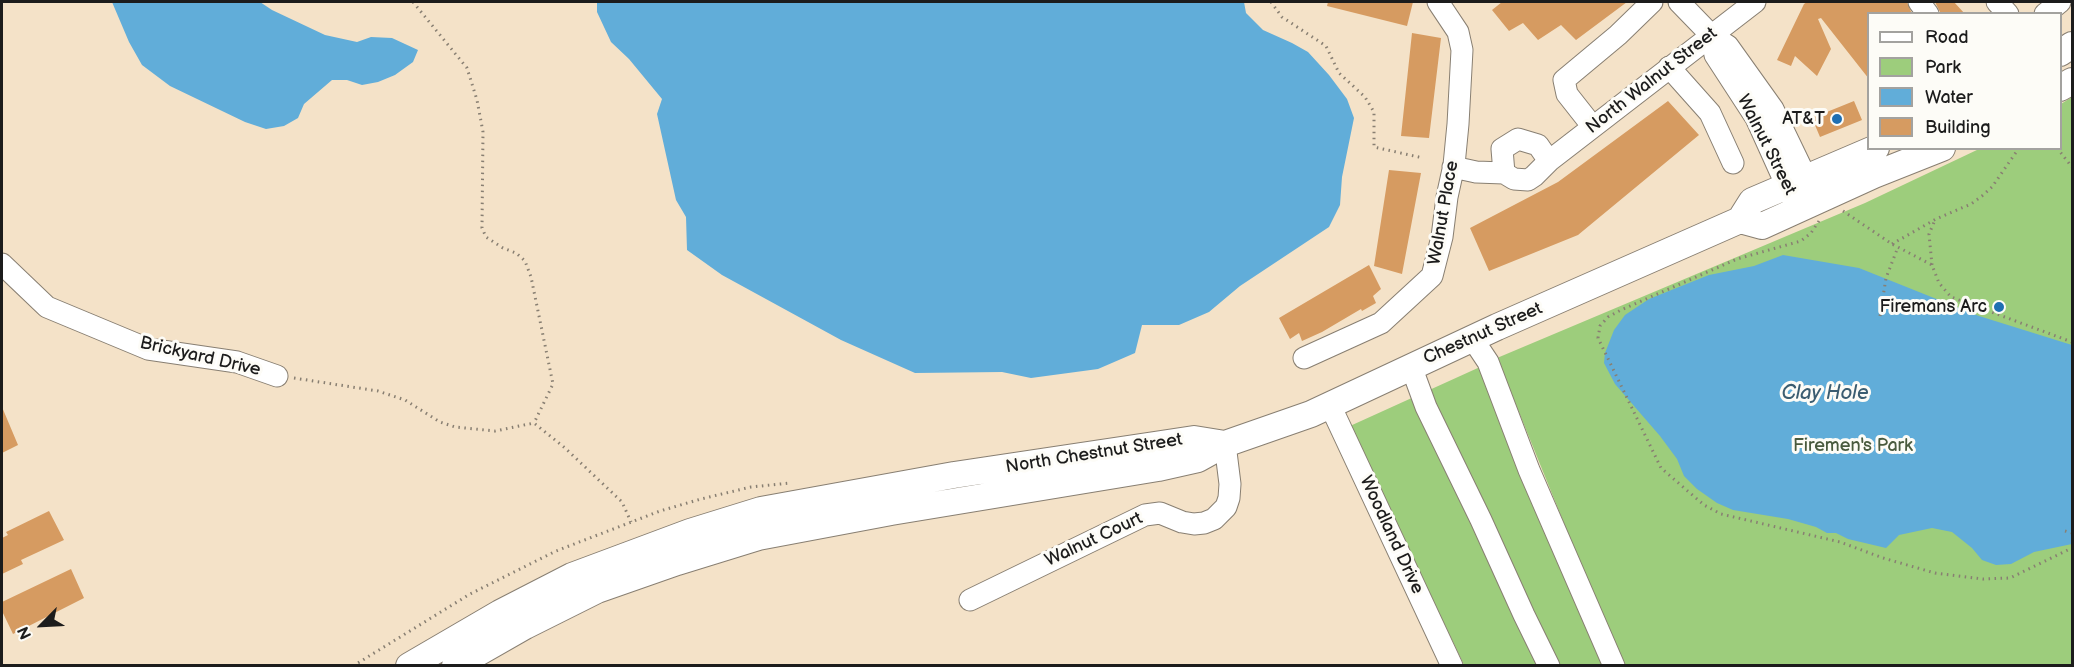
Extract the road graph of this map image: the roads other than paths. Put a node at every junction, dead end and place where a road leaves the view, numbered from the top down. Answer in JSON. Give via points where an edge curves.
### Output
{"nodes":[{"id":1,"x":1438,"y":2,"type":"edge"},
{"id":2,"x":1652,"y":2,"type":"edge"},
{"id":3,"x":1679,"y":2,"type":"edge"},
{"id":4,"x":1755,"y":2,"type":"edge"},
{"id":5,"x":2060,"y":2,"type":"edge"},
{"id":6,"x":2048,"y":12,"type":"edge"},
{"id":7,"x":1711,"y":35,"type":"junction"},
{"id":8,"x":1669,"y":67,"type":"junction"},
{"id":9,"x":1593,"y":127,"type":"junction"},
{"id":10,"x":1871,"y":150,"type":"edge"},
{"id":11,"x":1937,"y":150,"type":"edge"},
{"id":12,"x":1549,"y":161,"type":"junction"},
{"id":13,"x":1732,"y":164,"type":"dead end"},
{"id":14,"x":1453,"y":167,"type":"junction"},
{"id":15,"x":1504,"y":173,"type":"junction"},
{"id":16,"x":1797,"y":181,"type":"junction"},
{"id":17,"x":1818,"y":209,"type":"junction"},
{"id":18,"x":1740,"y":220,"type":"junction"},
{"id":19,"x":2,"y":264,"type":"edge"},
{"id":20,"x":1472,"y":338,"type":"junction"},
{"id":21,"x":1304,"y":358,"type":"dead end"},
{"id":22,"x":1411,"y":366,"type":"junction"},
{"id":23,"x":277,"y":376,"type":"road end"},
{"id":24,"x":1330,"y":405,"type":"junction"},
{"id":25,"x":1225,"y":444,"type":"junction"},
{"id":26,"x":970,"y":600,"type":"dead end"},
{"id":27,"x":409,"y":666,"type":"edge"},
{"id":28,"x":455,"y":666,"type":"edge"},
{"id":29,"x":1452,"y":666,"type":"edge"},
{"id":30,"x":1549,"y":666,"type":"edge"},
{"id":31,"x":1614,"y":666,"type":"edge"}],
"edges":[{"from":1,"to":14,"type":"street","name":"Walnut Place","via":[[1458,32],[1462,50]]},
{"from":2,"to":9,"type":"street","via":[[1564,80],[1567,94]]},
{"from":3,"to":7,"type":"street","name":"Walnut Street"},
{"from":4,"to":7,"type":"street","name":"North Walnut Street"},
{"from":5,"to":6,"type":"street"},
{"from":7,"to":8,"type":"street","name":"North Walnut Street"},
{"from":7,"to":16,"type":"street","name":"Walnut Street","via":[[1728,45],[1773,109]]},
{"from":8,"to":9,"type":"street","name":"North Walnut Street"},
{"from":8,"to":13,"type":"street","via":[[1710,113]]},
{"from":9,"to":12,"type":"street","name":"North Walnut Street"},
{"from":10,"to":16,"type":"main road","name":"Chestnut Street"},
{"from":11,"to":17,"type":"main road","name":"Chestnut Street","via":[[1874,175]]},
{"from":12,"to":15,"type":"street","via":[[1528,180]]},
{"from":12,"to":15,"type":"street","via":[[1538,145],[1518,139],[1502,149]]},
{"from":14,"to":15,"type":"street"},
{"from":14,"to":21,"type":"street","name":"Walnut Place","via":[[1432,276],[1381,323]]},
{"from":16,"to":17,"type":"street","name":"Walnut Street"},
{"from":16,"to":18,"type":"main road","name":"Chestnut Street","via":[[1752,201]]},
{"from":17,"to":18,"type":"main road","name":"Chestnut Street","via":[[1762,226]]},
{"from":18,"to":20,"type":"main road","name":"Chestnut Street"},
{"from":19,"to":23,"type":"street","name":"Brickyard Drive","via":[[47,307],[148,349],[237,362]]},
{"from":20,"to":22,"type":"main road","name":"Chestnut Street"},
{"from":20,"to":31,"type":"street","via":[[1488,362],[1529,470]]},
{"from":22,"to":24,"type":"main road","name":"Chestnut Street"},
{"from":22,"to":30,"type":"street","via":[[1426,407]]},
{"from":24,"to":25,"type":"main road","name":"Chestnut Street"},
{"from":24,"to":29,"type":"street","name":"Woodland Drive"},
{"from":25,"to":26,"type":"street","name":"Walnut Court","via":[[1229,498],[1214,519],[1194,524],[1160,513],[1145,514]]},
{"from":25,"to":27,"type":"main road","name":"North Chestnut Street","via":[[1194,439],[1172,442],[954,475],[761,510],[572,576]]},
{"from":25,"to":28,"type":"main road","name":"North Chestnut Street","via":[[1198,459],[1158,468],[758,537],[597,590]]}]}
